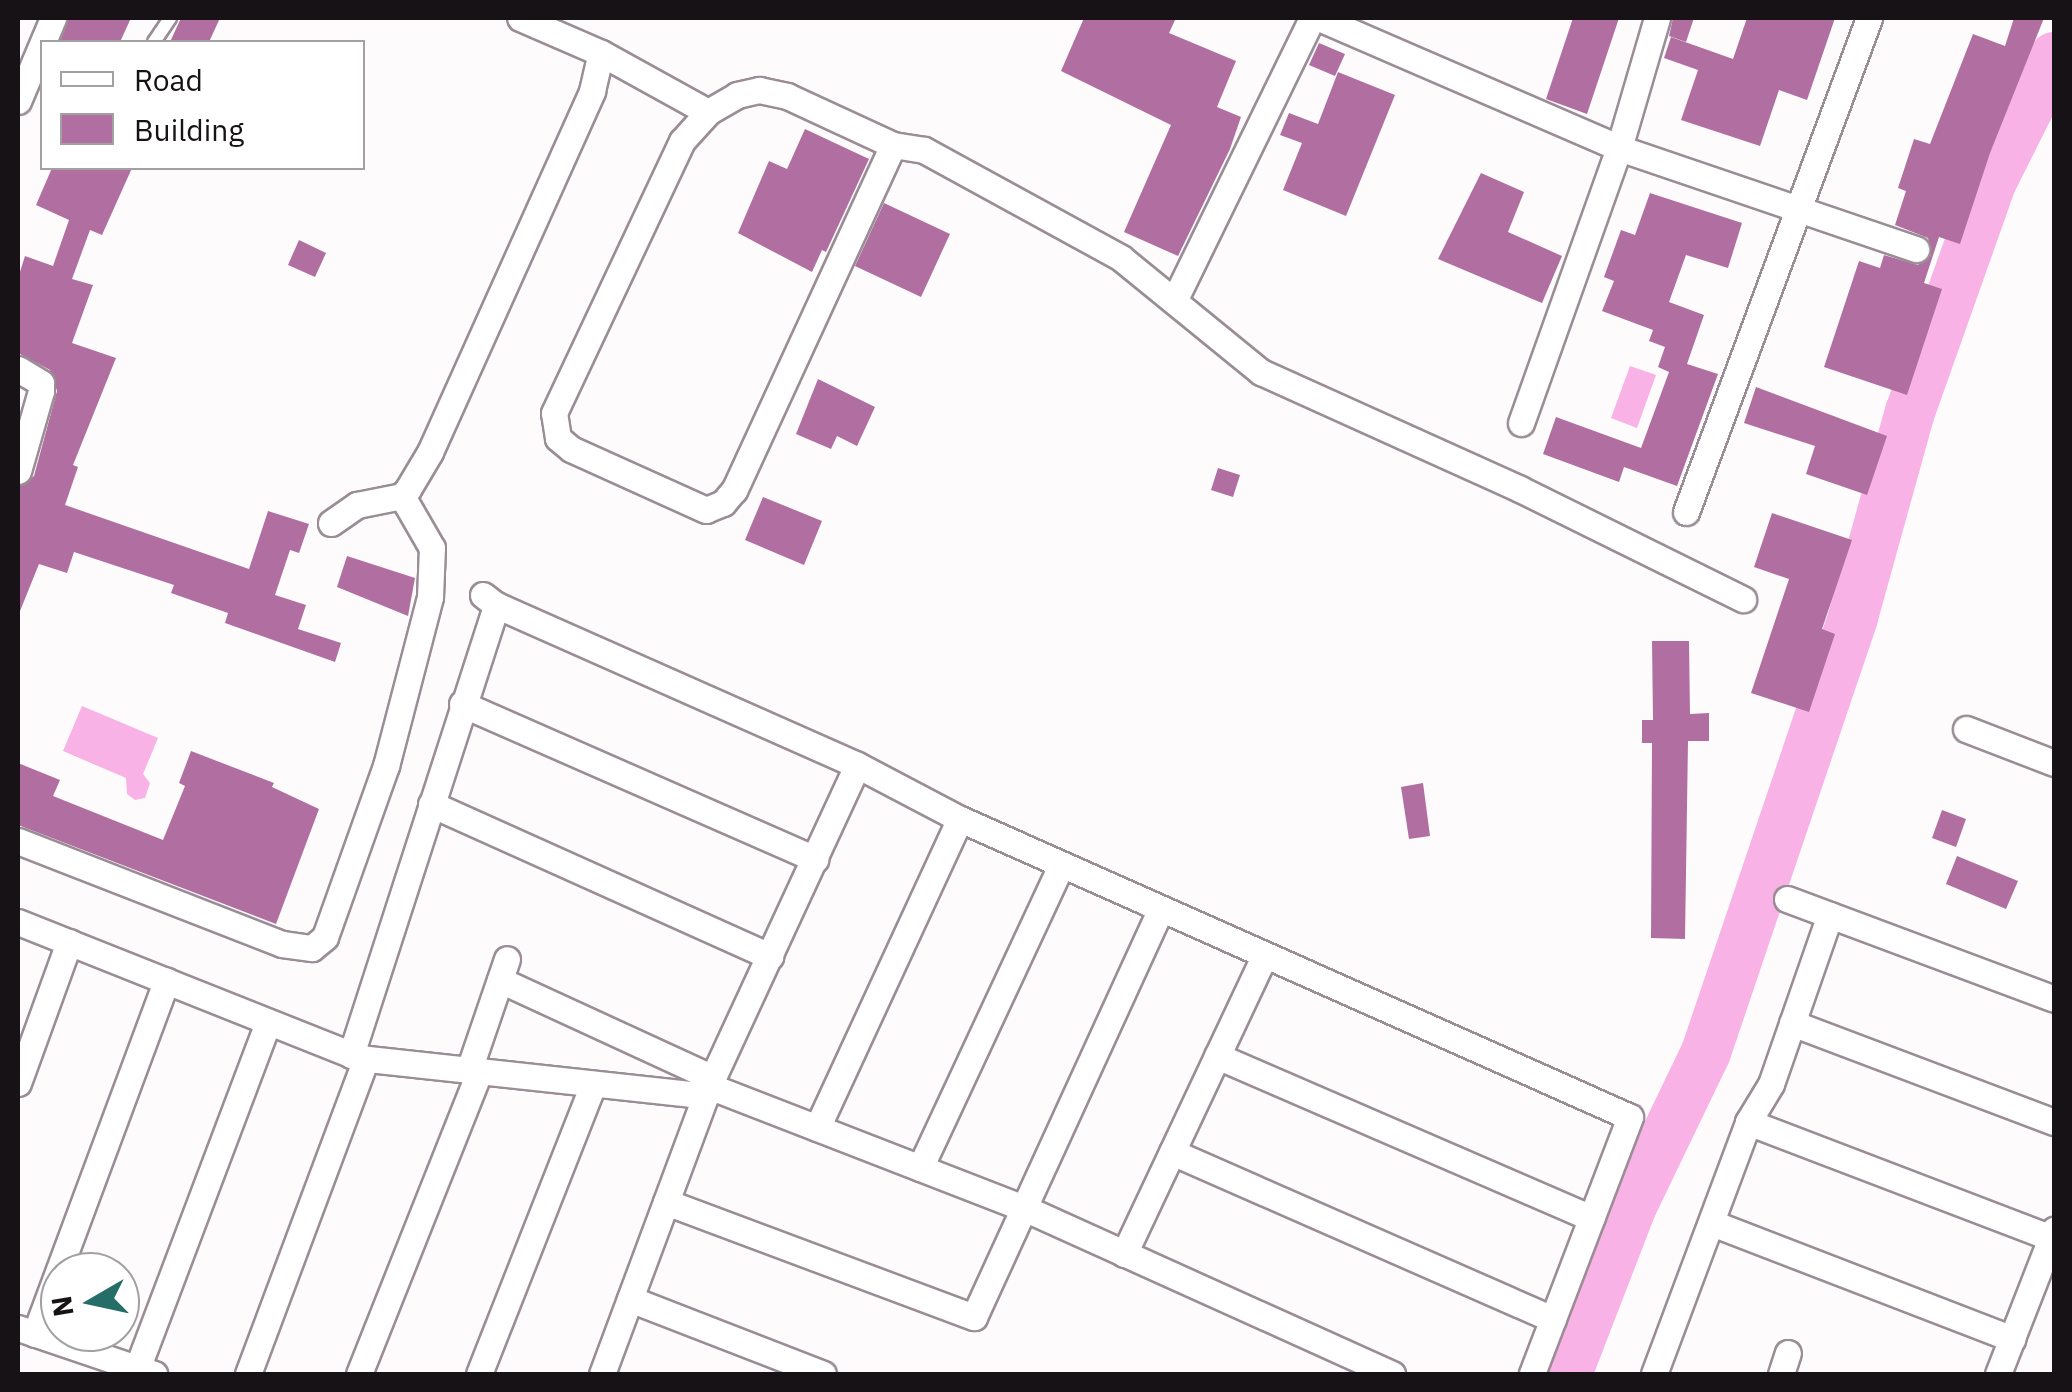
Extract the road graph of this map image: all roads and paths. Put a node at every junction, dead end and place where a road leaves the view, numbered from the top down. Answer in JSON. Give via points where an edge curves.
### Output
{"nodes":[{"id":1,"x":170,"y":18,"type":"edge"},
{"id":2,"x":520,"y":18,"type":"edge"},
{"id":3,"x":1316,"y":18,"type":"edge"},
{"id":4,"x":1657,"y":18,"type":"edge"},
{"id":5,"x":1869,"y":18,"type":"edge"},
{"id":6,"x":155,"y":40,"type":"edge"},
{"id":7,"x":40,"y":47,"type":"edge"},
{"id":8,"x":601,"y":53,"type":"junction"},
{"id":9,"x":18,"y":101,"type":"edge"},
{"id":10,"x":708,"y":112,"type":"junction"},
{"id":11,"x":893,"y":145,"type":"junction"},
{"id":12,"x":1619,"y":148,"type":"junction"},
{"id":13,"x":1800,"y":210,"type":"junction"},
{"id":14,"x":1916,"y":249,"type":"dead end"},
{"id":15,"x":1174,"y":301,"type":"junction"},
{"id":16,"x":18,"y":369,"type":"edge"},
{"id":17,"x":1521,"y":423,"type":"dead end"},
{"id":18,"x":18,"y":470,"type":"edge"},
{"id":19,"x":402,"y":496,"type":"junction"},
{"id":20,"x":1686,"y":512,"type":"dead end"},
{"id":21,"x":331,"y":523,"type":"dead end"},
{"id":22,"x":1744,"y":599,"type":"dead end"},
{"id":23,"x":462,"y":704,"type":"junction"},
{"id":24,"x":1966,"y":729,"type":"dead end"},
{"id":25,"x":2054,"y":762,"type":"edge"},
{"id":26,"x":857,"y":765,"type":"junction"},
{"id":27,"x":431,"y":804,"type":"junction"},
{"id":28,"x":960,"y":819,"type":"junction"},
{"id":29,"x":18,"y":841,"type":"edge"},
{"id":30,"x":815,"y":859,"type":"junction"},
{"id":31,"x":1061,"y":865,"type":"junction"},
{"id":32,"x":1787,"y":899,"type":"dead end"},
{"id":33,"x":1160,"y":910,"type":"junction"},
{"id":34,"x":1830,"y":915,"type":"junction"},
{"id":35,"x":18,"y":922,"type":"edge"},
{"id":36,"x":68,"y":942,"type":"junction"},
{"id":37,"x":770,"y":956,"type":"junction"},
{"id":38,"x":1264,"y":957,"type":"junction"},
{"id":39,"x":166,"y":981,"type":"junction"},
{"id":40,"x":2054,"y":999,"type":"edge"},
{"id":41,"x":268,"y":1022,"type":"junction"},
{"id":42,"x":1792,"y":1022,"type":"junction"},
{"id":43,"x":1217,"y":1056,"type":"junction"},
{"id":44,"x":358,"y":1057,"type":"junction"},
{"id":45,"x":474,"y":1071,"type":"junction"},
{"id":46,"x":18,"y":1083,"type":"edge"},
{"id":47,"x":594,"y":1084,"type":"junction"},
{"id":48,"x":710,"y":1087,"type":"junction"},
{"id":49,"x":1748,"y":1122,"type":"junction"},
{"id":50,"x":2054,"y":1122,"type":"edge"},
{"id":51,"x":816,"y":1128,"type":"junction"},
{"id":52,"x":1172,"y":1152,"type":"junction"},
{"id":53,"x":920,"y":1168,"type":"junction"},
{"id":54,"x":666,"y":1202,"type":"junction"},
{"id":55,"x":1024,"y":1208,"type":"junction"},
{"id":56,"x":1592,"y":1218,"type":"junction"},
{"id":57,"x":1712,"y":1223,"type":"junction"},
{"id":58,"x":2053,"y":1234,"type":"edge"},
{"id":59,"x":1124,"y":1254,"type":"junction"},
{"id":60,"x":630,"y":1300,"type":"junction"},
{"id":61,"x":1554,"y":1319,"type":"junction"},
{"id":62,"x":26,"y":1331,"type":"edge"},
{"id":63,"x":2012,"y":1339,"type":"junction"},
{"id":64,"x":145,"y":1372,"type":"edge"},
{"id":65,"x":248,"y":1374,"type":"edge"},
{"id":66,"x":358,"y":1374,"type":"edge"},
{"id":67,"x":478,"y":1374,"type":"edge"},
{"id":68,"x":602,"y":1374,"type":"edge"},
{"id":69,"x":824,"y":1374,"type":"edge"},
{"id":70,"x":1392,"y":1374,"type":"edge"},
{"id":71,"x":1532,"y":1374,"type":"edge"},
{"id":72,"x":1654,"y":1374,"type":"edge"},
{"id":73,"x":1998,"y":1374,"type":"edge"}],
"edges":[{"from":1,"to":6,"type":"lane"},
{"from":2,"to":8,"type":"street"},
{"from":3,"to":12,"type":"street"},
{"from":3,"to":15,"type":"street"},
{"from":4,"to":12,"type":"street"},
{"from":5,"to":13,"type":"street"},
{"from":7,"to":9,"type":"street"},
{"from":8,"to":10,"type":"street"},
{"from":8,"to":19,"type":"street","via":[[592,91],[487,326],[430,452]]},
{"from":10,"to":11,"type":"street","via":[[759,90],[787,96]]},
{"from":10,"to":11,"type":"street","via":[[664,174],[554,414],[558,438],[571,448],[706,510],[734,490]]},
{"from":11,"to":15,"type":"street","via":[[924,150],[1121,258]]},
{"from":12,"to":13,"type":"street"},
{"from":12,"to":17,"type":"street"},
{"from":13,"to":14,"type":"street"},
{"from":13,"to":20,"type":"street"},
{"from":15,"to":22,"type":"street","via":[[1261,372]]},
{"from":16,"to":18,"type":"street","via":[[41,382],[42,390]]},
{"from":19,"to":21,"type":"street","via":[[357,504]]},
{"from":19,"to":29,"type":"street","via":[[432,548],[430,598],[391,749],[326,937],[312,948],[282,944]]},
{"from":23,"to":26,"type":"street","via":[[490,600]]},
{"from":23,"to":27,"type":"street"},
{"from":23,"to":30,"type":"street"},
{"from":24,"to":25,"type":"street"},
{"from":26,"to":28,"type":"street"},
{"from":26,"to":30,"type":"street"},
{"from":27,"to":37,"type":"street"},
{"from":27,"to":44,"type":"street"},
{"from":28,"to":31,"type":"street"},
{"from":28,"to":51,"type":"street"},
{"from":30,"to":37,"type":"street"},
{"from":31,"to":33,"type":"street"},
{"from":31,"to":53,"type":"street"},
{"from":32,"to":34,"type":"street"},
{"from":33,"to":38,"type":"street"},
{"from":33,"to":55,"type":"street"},
{"from":34,"to":40,"type":"street"},
{"from":34,"to":42,"type":"street"},
{"from":35,"to":36,"type":"street"},
{"from":36,"to":39,"type":"street"},
{"from":36,"to":46,"type":"street"},
{"from":37,"to":48,"type":"street"},
{"from":38,"to":43,"type":"street"},
{"from":38,"to":56,"type":"street","via":[[1630,1117]]},
{"from":39,"to":41,"type":"street"},
{"from":39,"to":62,"type":"street"},
{"from":41,"to":44,"type":"street"},
{"from":41,"to":64,"type":"street"},
{"from":42,"to":49,"type":"street","via":[[1771,1084]]},
{"from":42,"to":50,"type":"street"},
{"from":43,"to":52,"type":"street"},
{"from":43,"to":56,"type":"street"},
{"from":44,"to":45,"type":"street"},
{"from":44,"to":65,"type":"street"},
{"from":45,"to":47,"type":"street"},
{"from":45,"to":48,"type":"street","via":[[503,970]]},
{"from":45,"to":66,"type":"street"},
{"from":47,"to":48,"type":"street"},
{"from":47,"to":67,"type":"street"},
{"from":48,"to":51,"type":"street"},
{"from":48,"to":54,"type":"street"},
{"from":49,"to":57,"type":"street"},
{"from":49,"to":58,"type":"street"},
{"from":51,"to":53,"type":"street"},
{"from":52,"to":59,"type":"street"},
{"from":52,"to":61,"type":"street"},
{"from":53,"to":55,"type":"street"},
{"from":54,"to":55,"type":"street","via":[[974,1317]]},
{"from":54,"to":60,"type":"street"},
{"from":55,"to":59,"type":"street"},
{"from":56,"to":61,"type":"street"},
{"from":57,"to":63,"type":"street"},
{"from":57,"to":72,"type":"street"},
{"from":58,"to":63,"type":"street"},
{"from":59,"to":70,"type":"street"},
{"from":60,"to":68,"type":"street"},
{"from":60,"to":69,"type":"street"},
{"from":61,"to":71,"type":"street"},
{"from":62,"to":64,"type":"street"},
{"from":63,"to":73,"type":"street"}]}
